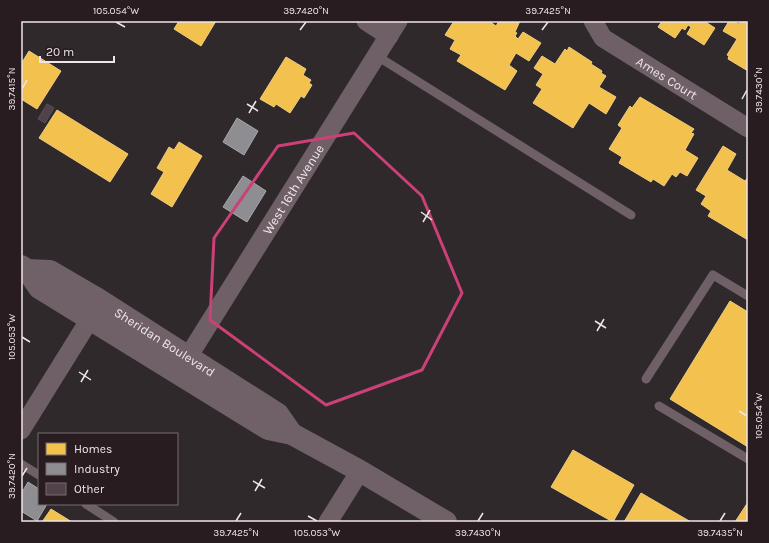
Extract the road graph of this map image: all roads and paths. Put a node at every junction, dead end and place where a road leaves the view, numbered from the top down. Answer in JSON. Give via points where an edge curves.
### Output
{"nodes":[{"id":1,"x":366,"y":21,"type":"edge"},
{"id":2,"x":593,"y":21,"type":"edge"},
{"id":3,"x":393,"y":28,"type":"edge"},
{"id":4,"x":377,"y":56,"type":"junction"},
{"id":5,"x":748,"y":128,"type":"edge"},
{"id":6,"x":631,"y":215,"type":"dead end"},
{"id":7,"x":24,"y":268,"type":"edge"},
{"id":8,"x":748,"y":296,"type":"edge"},
{"id":9,"x":90,"y":319,"type":"junction"},
{"id":10,"x":188,"y":357,"type":"junction"},
{"id":11,"x":646,"y":380,"type":"dead end"},
{"id":12,"x":659,"y":406,"type":"dead end"},
{"id":13,"x":21,"y":430,"type":"edge"},
{"id":14,"x":292,"y":434,"type":"junction"},
{"id":15,"x":748,"y":460,"type":"edge"},
{"id":16,"x":21,"y":464,"type":"edge"},
{"id":17,"x":360,"y":471,"type":"junction"},
{"id":18,"x":38,"y":474,"type":"edge"},
{"id":19,"x":88,"y":505,"type":"edge"},
{"id":20,"x":114,"y":522,"type":"edge"},
{"id":21,"x":328,"y":522,"type":"edge"},
{"id":22,"x":446,"y":522,"type":"edge"}],
"edges":[{"from":1,"to":3,"type":"street"},
{"from":2,"to":5,"type":"street","name":"Ames Court","via":[[603,38]]},
{"from":3,"to":4,"type":"street","name":"West 16th Avenue"},
{"from":4,"to":6,"type":"lane"},
{"from":4,"to":10,"type":"street","name":"West 16th Avenue"},
{"from":7,"to":9,"type":"main road","name":"Sheridan Boulevard","via":[[39,288]]},
{"from":7,"to":10,"type":"main road","name":"Sheridan Boulevard","via":[[50,271]]},
{"from":8,"to":11,"type":"lane","via":[[712,275]]},
{"from":9,"to":13,"type":"street"},
{"from":9,"to":14,"type":"main road","name":"Sheridan Boulevard","via":[[268,429]]},
{"from":10,"to":14,"type":"main road","name":"Sheridan Boulevard","via":[[278,414]]},
{"from":12,"to":15,"type":"lane"},
{"from":14,"to":17,"type":"main road","name":"Sheridan Boulevard"},
{"from":16,"to":18,"type":"lane"},
{"from":17,"to":21,"type":"street"},
{"from":17,"to":22,"type":"main road","name":"Sheridan Boulevard"},
{"from":19,"to":20,"type":"lane"}]}
